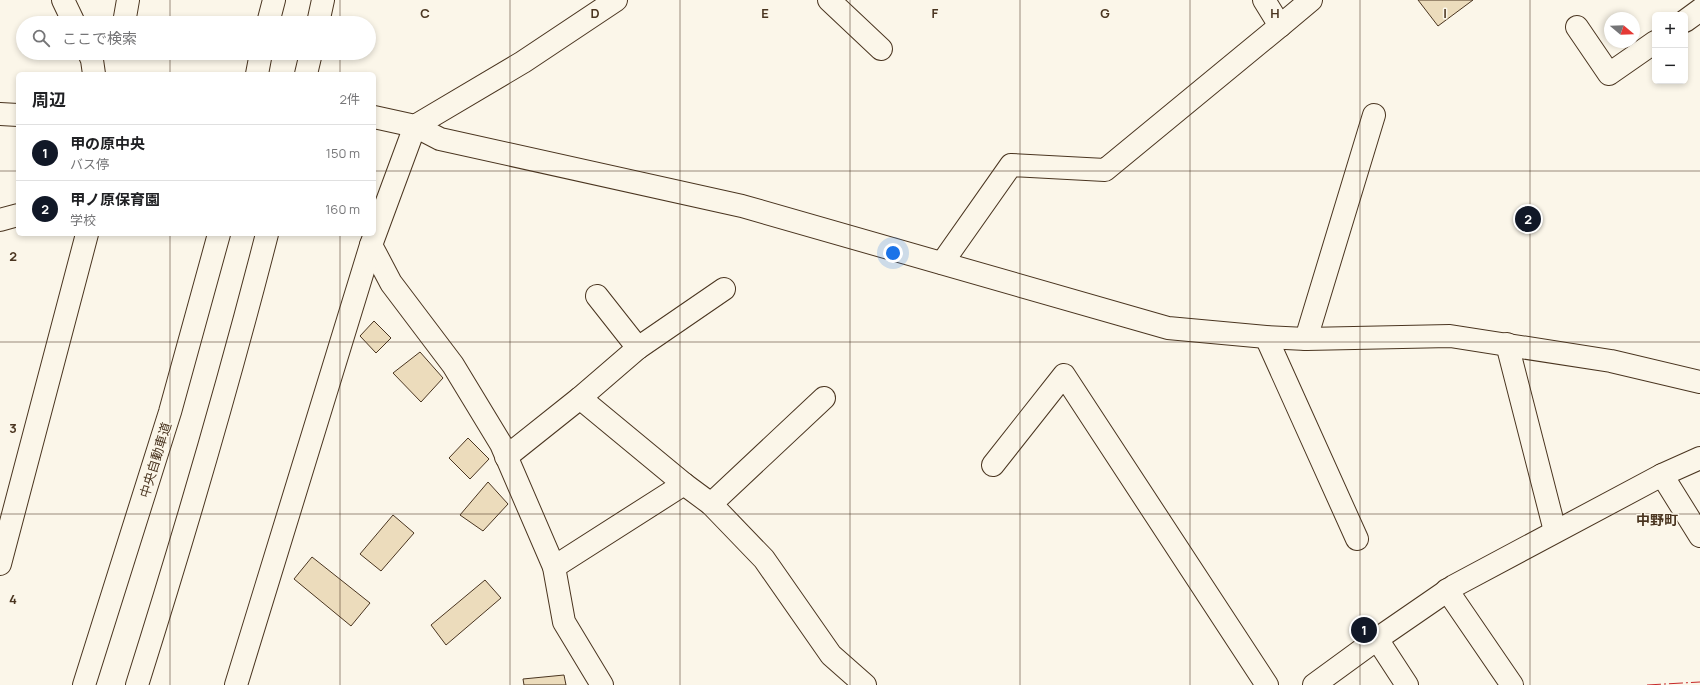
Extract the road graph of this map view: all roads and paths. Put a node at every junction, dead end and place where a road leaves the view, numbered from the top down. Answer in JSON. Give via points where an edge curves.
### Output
{"nodes":[{"id":1,"x":63,"y":0,"type":"edge"},
{"id":2,"x":128,"y":0,"type":"edge"},
{"id":3,"x":616,"y":0,"type":"edge"},
{"id":4,"x":829,"y":0,"type":"edge"},
{"id":5,"x":1264,"y":0,"type":"edge"},
{"id":6,"x":1311,"y":0,"type":"edge"},
{"id":7,"x":1700,"y":10,"type":"edge"},
{"id":8,"x":71,"y":16,"type":"edge"},
{"id":9,"x":125,"y":16,"type":"edge"},
{"id":10,"x":1688,"y":19,"type":"edge"},
{"id":11,"x":1280,"y":26,"type":"junction"},
{"id":12,"x":1577,"y":27,"type":"dead end"},
{"id":13,"x":1652,"y":44,"type":"edge"},
{"id":14,"x":881,"y":49,"type":"dead end"},
{"id":15,"x":92,"y":60,"type":"edge"},
{"id":16,"x":260,"y":60,"type":"edge"},
{"id":17,"x":309,"y":60,"type":"edge"},
{"id":18,"x":94,"y":72,"type":"edge"},
{"id":19,"x":257,"y":72,"type":"edge"},
{"id":20,"x":306,"y":72,"type":"edge"},
{"id":21,"x":0,"y":114,"type":"edge"},
{"id":22,"x":16,"y":115,"type":"edge"},
{"id":23,"x":1374,"y":115,"type":"dead end"},
{"id":24,"x":376,"y":118,"type":"edge"},
{"id":25,"x":416,"y":126,"type":"junction"},
{"id":26,"x":16,"y":216,"type":"edge"},
{"id":27,"x":0,"y":220,"type":"edge"},
{"id":28,"x":376,"y":232,"type":"edge"},
{"id":29,"x":86,"y":236,"type":"edge"},
{"id":30,"x":218,"y":236,"type":"edge"},
{"id":31,"x":266,"y":236,"type":"edge"},
{"id":32,"x":374,"y":236,"type":"edge"},
{"id":33,"x":371,"y":245,"type":"junction"},
{"id":34,"x":942,"y":263,"type":"junction"},
{"id":35,"x":724,"y":289,"type":"dead end"},
{"id":36,"x":598,"y":296,"type":"dead end"},
{"id":37,"x":1266,"y":337,"type":"junction"},
{"id":38,"x":1306,"y":339,"type":"junction"},
{"id":39,"x":1507,"y":344,"type":"junction"},
{"id":40,"x":638,"y":348,"type":"junction"},
{"id":41,"x":1700,"y":382,"type":"edge"},
{"id":42,"x":580,"y":398,"type":"junction"},
{"id":43,"x":824,"y":398,"type":"dead end"},
{"id":44,"x":506,"y":457,"type":"junction"},
{"id":45,"x":1700,"y":458,"type":"edge"},
{"id":46,"x":993,"y":465,"type":"dead end"},
{"id":47,"x":1662,"y":475,"type":"junction"},
{"id":48,"x":684,"y":484,"type":"junction"},
{"id":49,"x":711,"y":504,"type":"junction"},
{"id":50,"x":1555,"y":531,"type":"junction"},
{"id":51,"x":1700,"y":536,"type":"edge"},
{"id":52,"x":1357,"y":539,"type":"dead end"},
{"id":53,"x":0,"y":564,"type":"edge"},
{"id":54,"x":554,"y":567,"type":"junction"},
{"id":55,"x":1447,"y":590,"type":"junction"},
{"id":56,"x":1377,"y":639,"type":"junction"},
{"id":57,"x":84,"y":685,"type":"edge"},
{"id":58,"x":137,"y":685,"type":"edge"},
{"id":59,"x":236,"y":685,"type":"edge"},
{"id":60,"x":602,"y":685,"type":"edge"},
{"id":61,"x":865,"y":685,"type":"edge"},
{"id":62,"x":1267,"y":685,"type":"edge"},
{"id":63,"x":1314,"y":685,"type":"edge"},
{"id":64,"x":1407,"y":685,"type":"edge"},
{"id":65,"x":1512,"y":685,"type":"edge"}],
"edges":[{"from":1,"to":8,"type":"main road"},
{"from":2,"to":9,"type":"main road"},
{"from":3,"to":25,"type":"main road","via":[[523,62]]},
{"from":4,"to":14,"type":"main road"},
{"from":5,"to":11,"type":"main road"},
{"from":6,"to":11,"type":"main road"},
{"from":7,"to":10,"type":"main road"},
{"from":11,"to":34,"type":"main road","via":[[1105,170],[1011,165]]},
{"from":12,"to":13,"type":"main road","via":[[1610,74]]},
{"from":15,"to":18,"type":"main road"},
{"from":16,"to":19,"type":"main road"},
{"from":17,"to":20,"type":"main road"},
{"from":21,"to":22,"type":"main road"},
{"from":23,"to":38,"type":"main road"},
{"from":24,"to":25,"type":"main road"},
{"from":25,"to":28,"type":"main road"},
{"from":25,"to":34,"type":"main road","via":[[440,138],[742,206]]},
{"from":26,"to":27,"type":"main road"},
{"from":29,"to":53,"type":"main road"},
{"from":30,"to":57,"type":"main road","name":"中央自動車道","via":[[170,412]]},
{"from":31,"to":58,"type":"main road","via":[[178,556]]},
{"from":32,"to":33,"type":"main road"},
{"from":33,"to":44,"type":"main road","via":[[391,283],[453,365],[501,444]]},
{"from":33,"to":59,"type":"main road"},
{"from":34,"to":37,"type":"main road","via":[[1168,328]]},
{"from":35,"to":40,"type":"main road"},
{"from":36,"to":40,"type":"main road"},
{"from":37,"to":38,"type":"main road"},
{"from":37,"to":52,"type":"main road"},
{"from":38,"to":39,"type":"main road","via":[[1450,336]]},
{"from":39,"to":41,"type":"main road","via":[[1611,361]]},
{"from":39,"to":50,"type":"main road"},
{"from":40,"to":42,"type":"main road"},
{"from":42,"to":44,"type":"main road"},
{"from":42,"to":48,"type":"main road"},
{"from":43,"to":49,"type":"main road"},
{"from":44,"to":54,"type":"main road"},
{"from":45,"to":47,"type":"main road"},
{"from":46,"to":62,"type":"main road","via":[[1064,375]]},
{"from":47,"to":50,"type":"main road"},
{"from":47,"to":51,"type":"main road"},
{"from":48,"to":49,"type":"main road"},
{"from":48,"to":54,"type":"main road"},
{"from":49,"to":61,"type":"main road","via":[[764,559],[831,655]]},
{"from":50,"to":55,"type":"main road"},
{"from":54,"to":60,"type":"main road","via":[[564,622]]},
{"from":55,"to":56,"type":"main road"},
{"from":55,"to":65,"type":"main road"},
{"from":56,"to":63,"type":"main road"},
{"from":56,"to":64,"type":"main road"}]}
